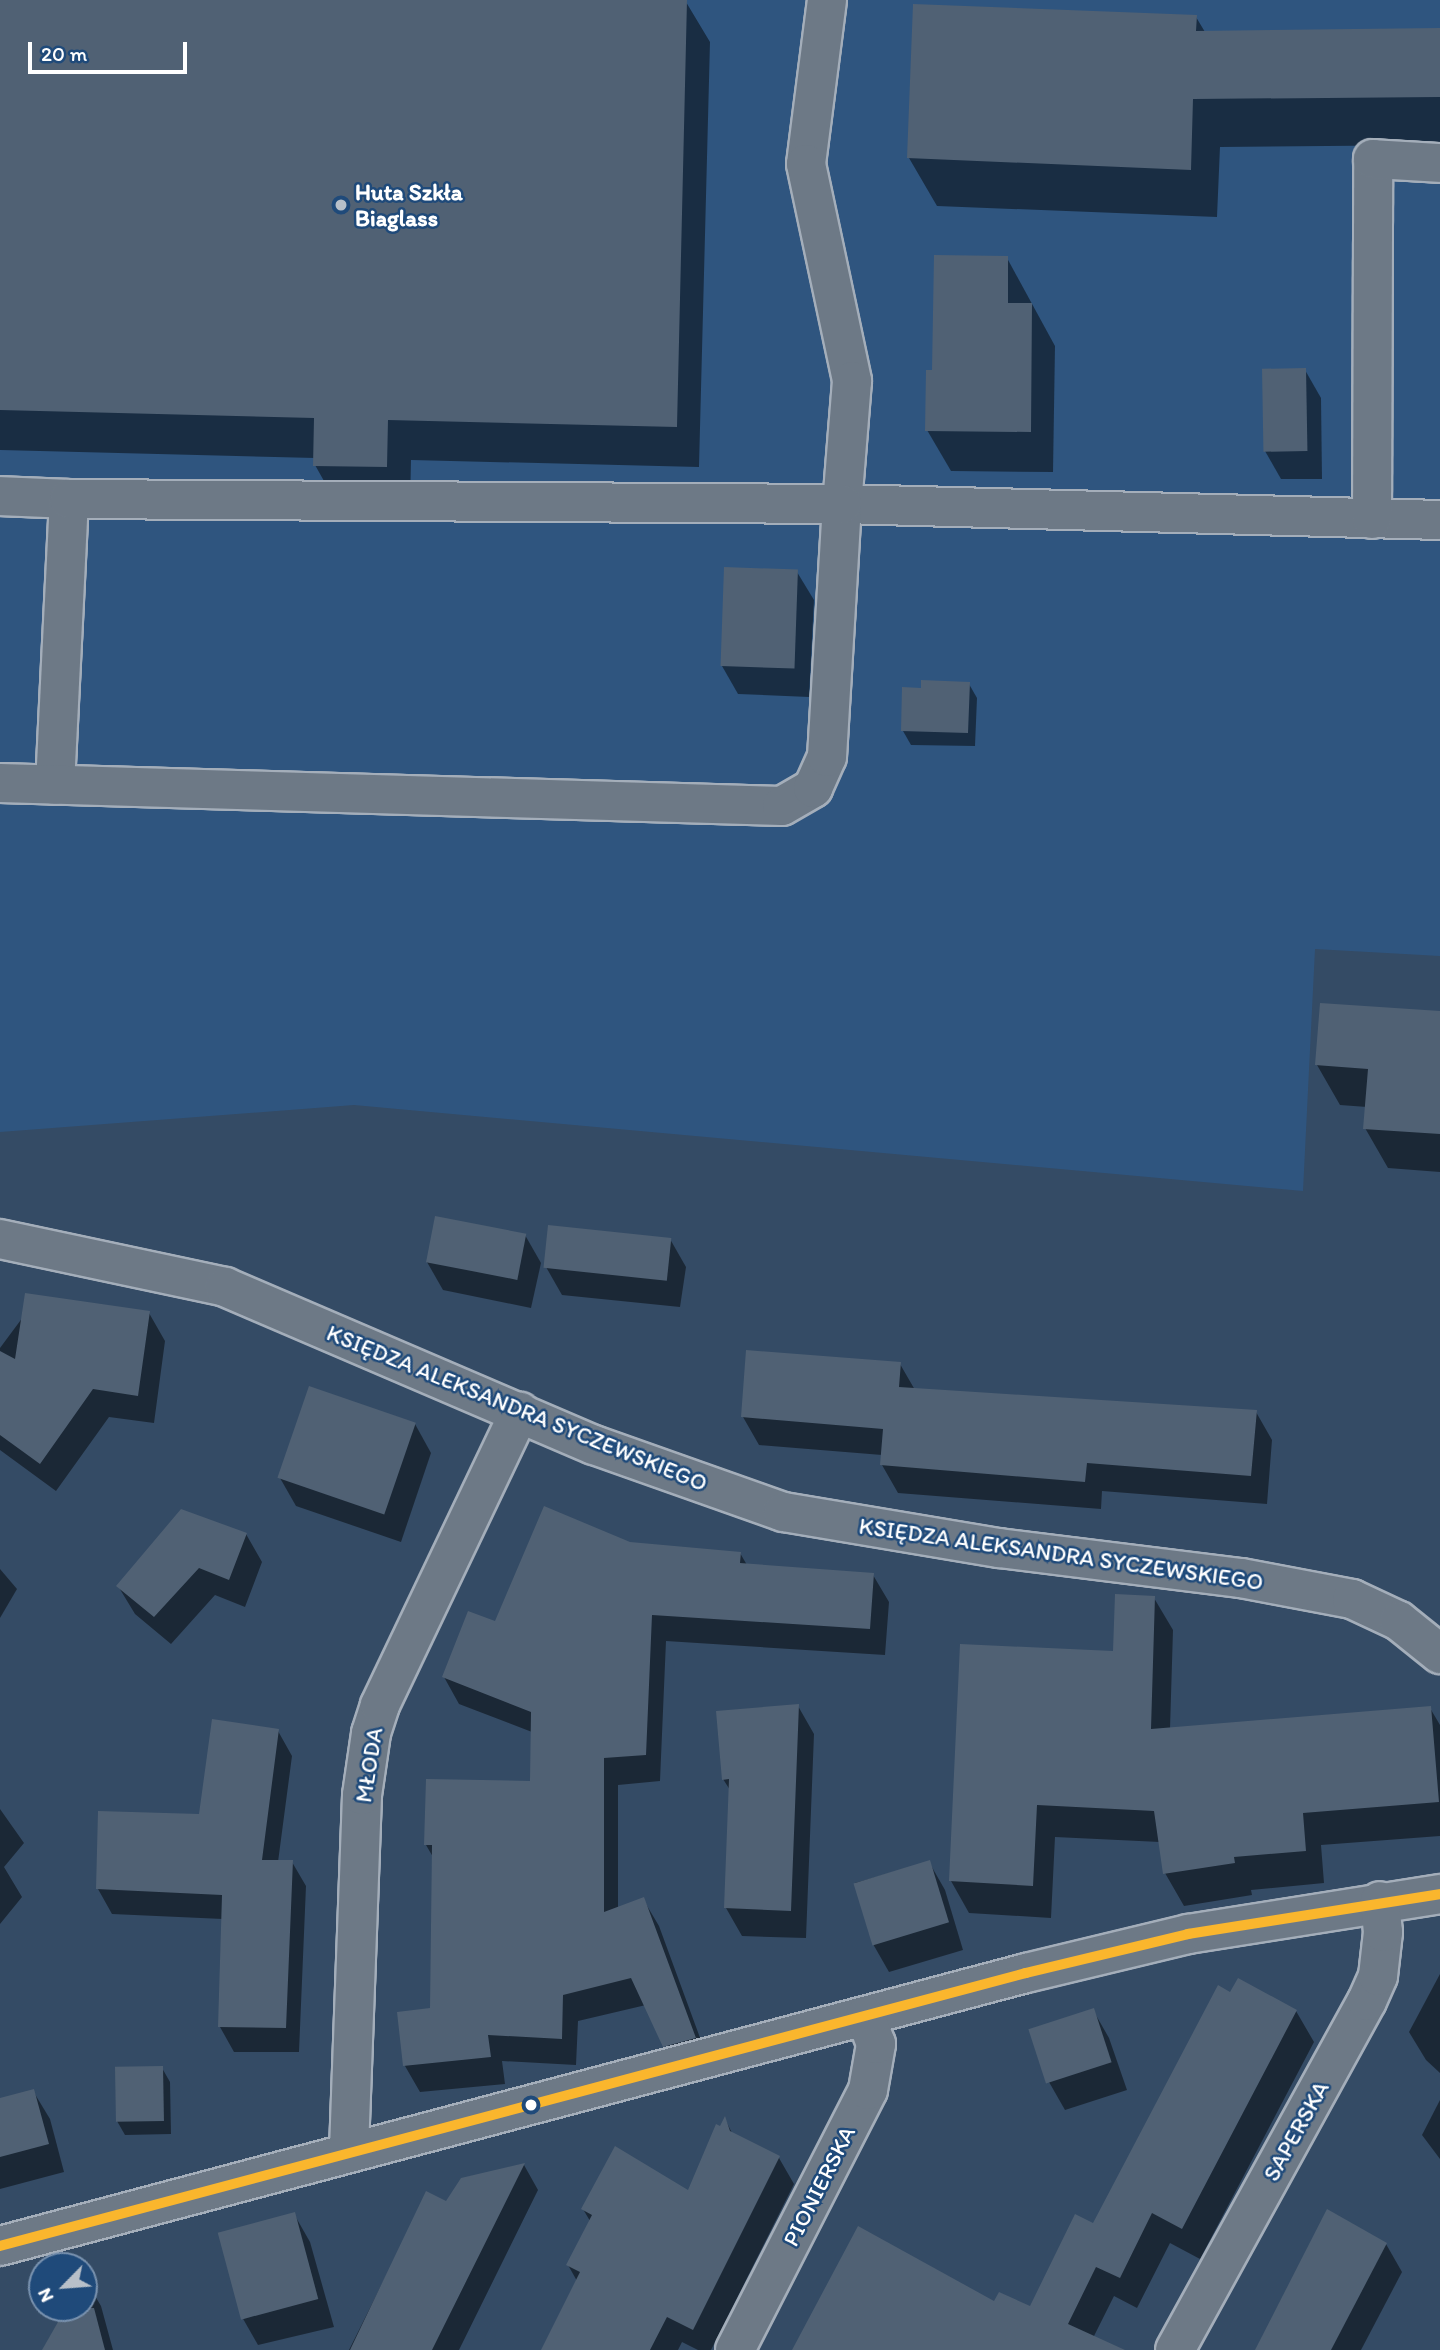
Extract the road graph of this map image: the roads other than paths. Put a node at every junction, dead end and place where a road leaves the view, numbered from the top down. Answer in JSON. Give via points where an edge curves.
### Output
{"nodes":[{"id":1,"x":827,"y":0,"type":"edge"},
{"id":2,"x":1440,"y":163,"type":"edge"},
{"id":3,"x":0,"y":496,"type":"edge"},
{"id":4,"x":69,"y":499,"type":"junction"},
{"id":5,"x":842,"y":504,"type":"junction"},
{"id":6,"x":1372,"y":519,"type":"junction"},
{"id":7,"x":1440,"y":520,"type":"edge"},
{"id":8,"x":0,"y":783,"type":"edge"},
{"id":9,"x":55,"y":785,"type":"junction"},
{"id":10,"x":4,"y":1243,"type":"edge"},
{"id":11,"x":520,"y":1412,"type":"junction"},
{"id":12,"x":1440,"y":1654,"type":"edge"},
{"id":13,"x":1440,"y":1894,"type":"edge"},
{"id":14,"x":1380,"y":1901,"type":"junction"},
{"id":15,"x":865,"y":2016,"type":"junction"},
{"id":16,"x":349,"y":2150,"type":"junction"},
{"id":17,"x":0,"y":2246,"type":"edge"},
{"id":18,"x":736,"y":2350,"type":"edge"},
{"id":19,"x":1175,"y":2350,"type":"edge"}],
"edges":[{"from":1,"to":5,"type":"street","via":[[806,164],[852,381]]},
{"from":2,"to":6,"type":"street","via":[[1373,159]]},
{"from":3,"to":4,"type":"street"},
{"from":4,"to":5,"type":"street"},
{"from":4,"to":9,"type":"street"},
{"from":5,"to":6,"type":"street"},
{"from":5,"to":9,"type":"street","via":[[827,757],[813,788],[782,806]]},
{"from":6,"to":7,"type":"street"},
{"from":8,"to":9,"type":"street"},
{"from":10,"to":11,"type":"street","name":"KSIĘDZA ALEKSANDRA SYCZEWSKIEGO","via":[[225,1287]]},
{"from":11,"to":12,"type":"street","name":"KSIĘDZA ALEKSANDRA SYCZEWSKIEGO","via":[[606,1449],[783,1512],[999,1548],[1241,1578],[1352,1599],[1399,1621]]},
{"from":11,"to":16,"type":"street","name":"MŁODA","via":[[380,1705],[371,1733],[362,1795]]},
{"from":13,"to":14,"type":"street"},
{"from":14,"to":15,"type":"street","via":[[1188,1934]]},
{"from":14,"to":19,"type":"street","name":"SAPERSKA","via":[[1380,1957],[1367,2001]]},
{"from":15,"to":16,"type":"street"},
{"from":15,"to":18,"type":"street","name":"PIONIERSKA","via":[[876,2044],[868,2090]]},
{"from":16,"to":17,"type":"street"}]}
